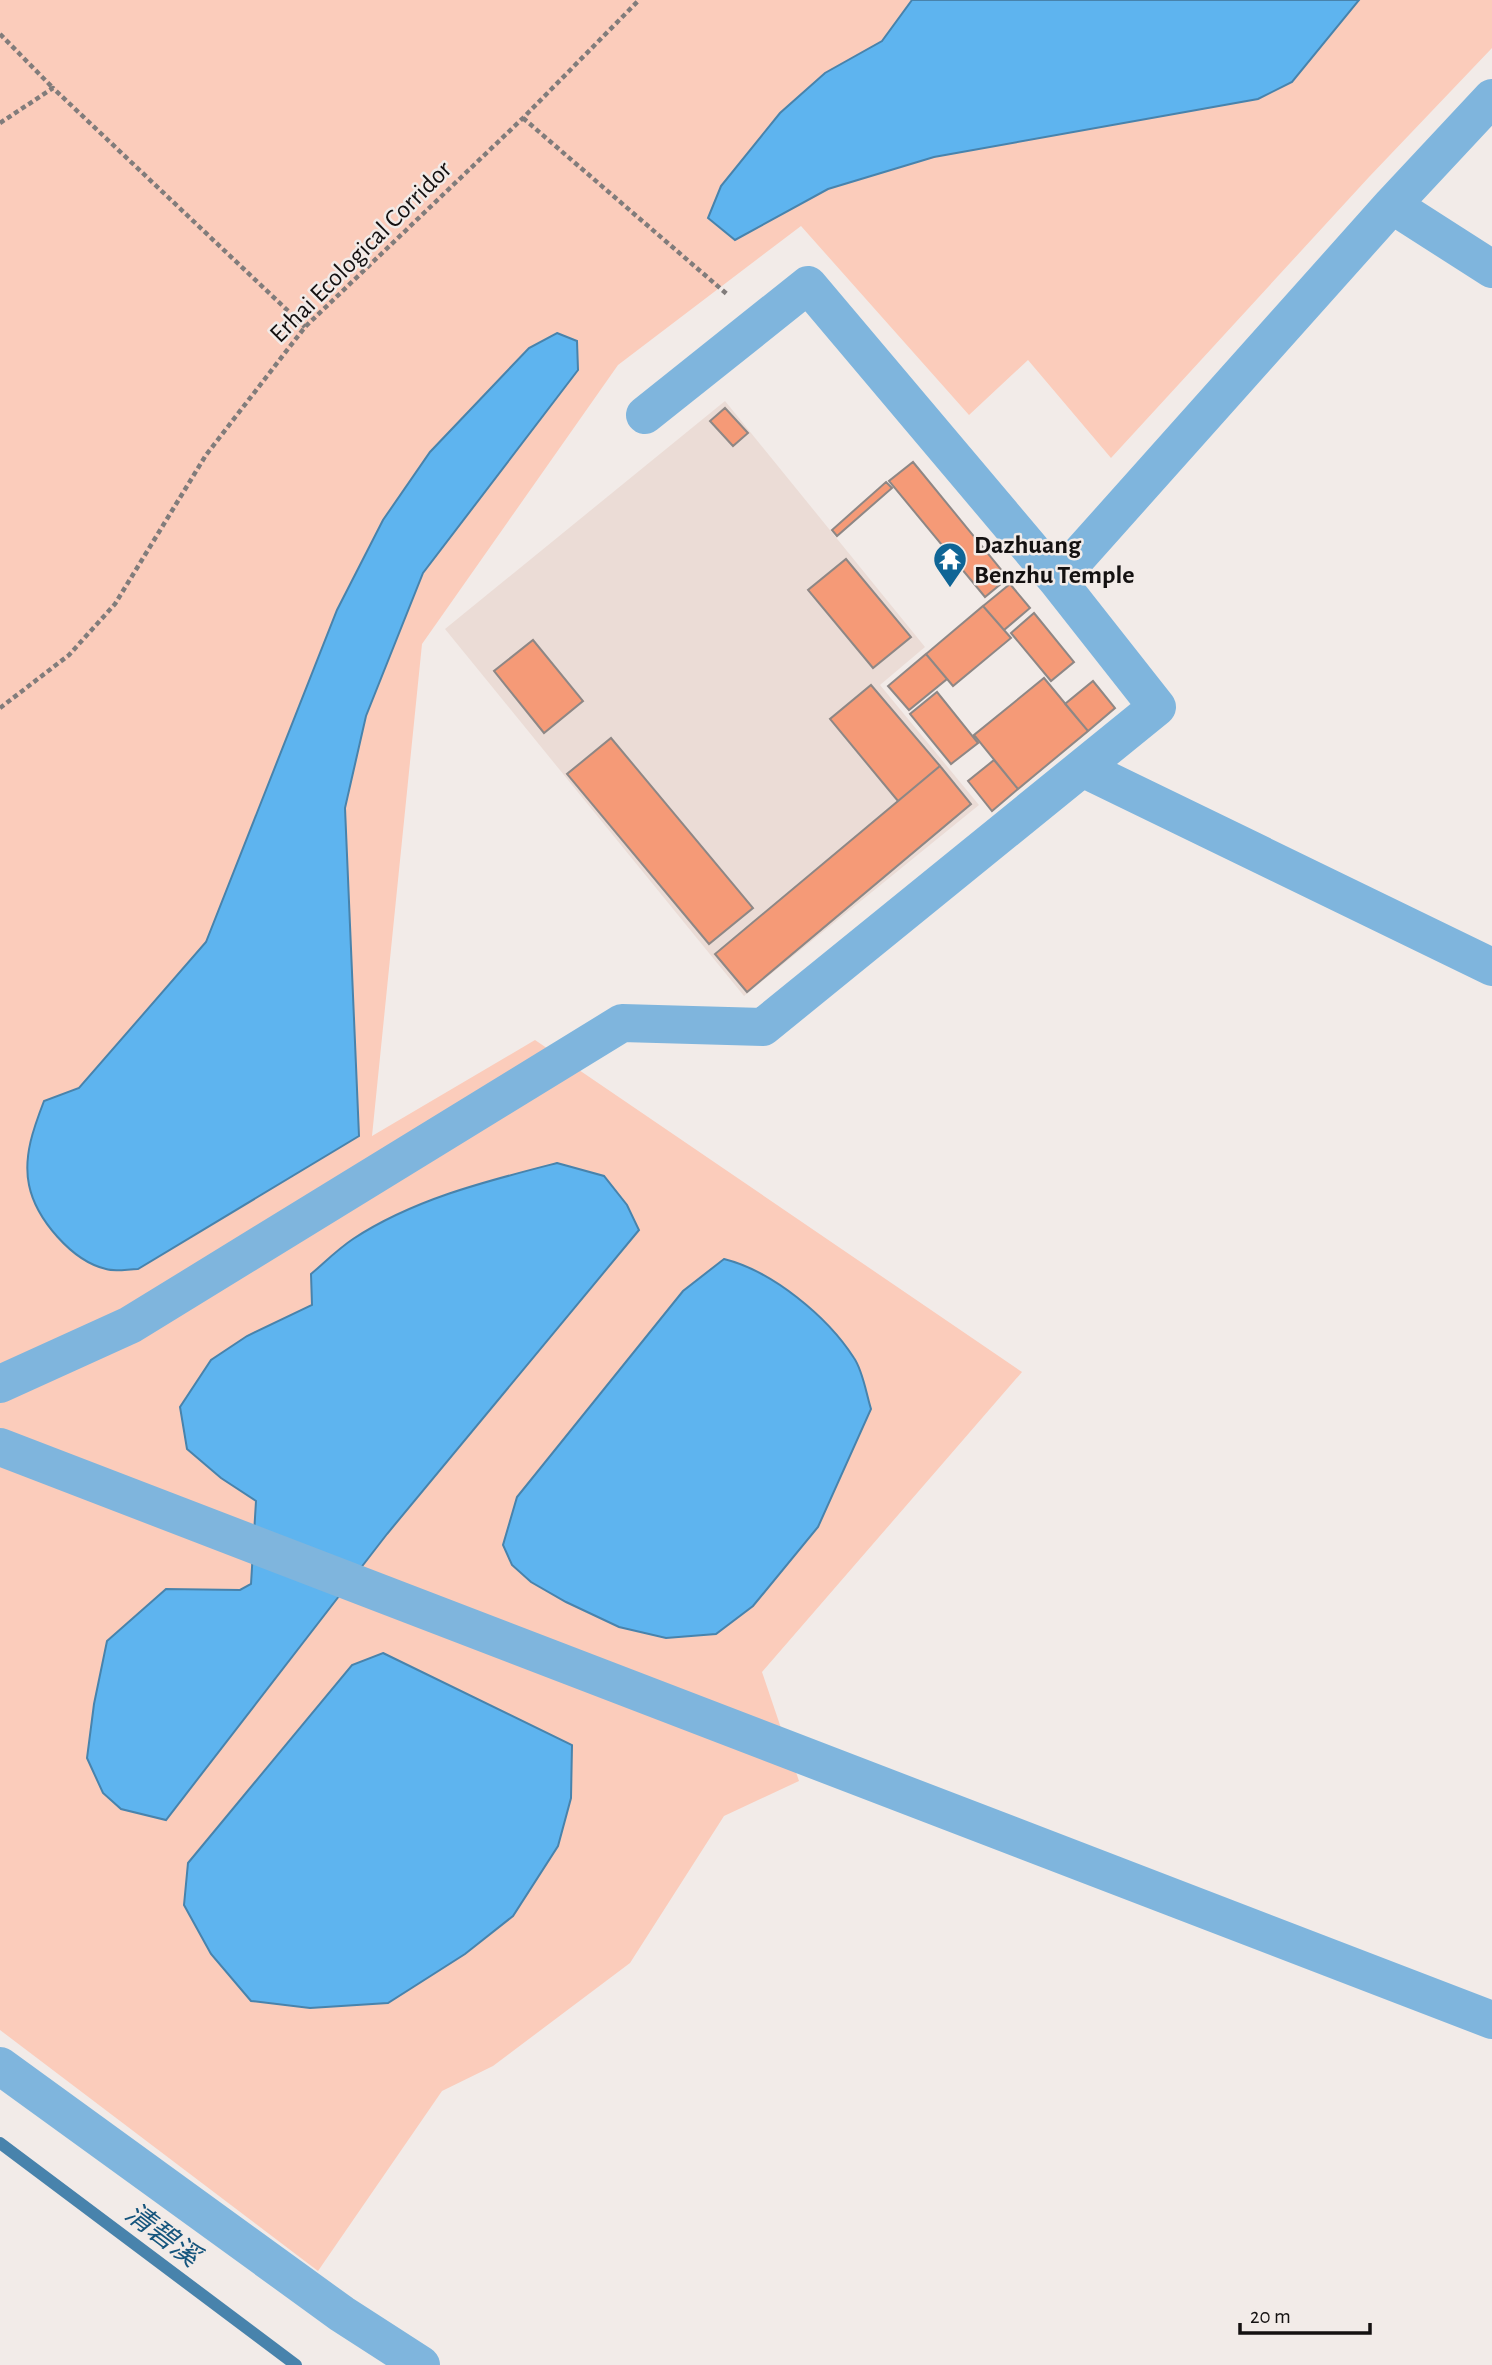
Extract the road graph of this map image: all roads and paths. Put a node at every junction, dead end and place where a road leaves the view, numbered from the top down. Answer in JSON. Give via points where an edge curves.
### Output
{"nodes":[{"id":1,"x":639,"y":0,"type":"edge"},
{"id":2,"x":0,"y":34,"type":"edge"},
{"id":3,"x":53,"y":88,"type":"junction"},
{"id":4,"x":1492,"y":98,"type":"edge"},
{"id":5,"x":523,"y":118,"type":"junction"},
{"id":6,"x":0,"y":123,"type":"edge"},
{"id":7,"x":1392,"y":205,"type":"junction"},
{"id":8,"x":1492,"y":269,"type":"edge"},
{"id":9,"x":760,"y":323,"type":"junction"},
{"id":10,"x":305,"y":327,"type":"junction"},
{"id":11,"x":645,"y":415,"type":"dead end"},
{"id":12,"x":1057,"y":580,"type":"junction"},
{"id":13,"x":0,"y":708,"type":"edge"},
{"id":14,"x":1082,"y":768,"type":"junction"},
{"id":15,"x":1492,"y":967,"type":"edge"},
{"id":16,"x":0,"y":1384,"type":"edge"},
{"id":17,"x":0,"y":1447,"type":"edge"},
{"id":18,"x":1492,"y":2020,"type":"edge"},
{"id":19,"x":0,"y":2066,"type":"edge"},
{"id":20,"x":421,"y":2365,"type":"edge"}],
"edges":[{"from":1,"to":5,"type":"path","name":"Erhai Ecological Corridor"},
{"from":2,"to":3,"type":"path"},
{"from":3,"to":6,"type":"path"},
{"from":3,"to":10,"type":"path"},
{"from":4,"to":7,"type":"street"},
{"from":5,"to":9,"type":"path"},
{"from":5,"to":10,"type":"path","name":"Erhai Ecological Corridor"},
{"from":7,"to":8,"type":"street"},
{"from":7,"to":12,"type":"street"},
{"from":9,"to":11,"type":"street"},
{"from":9,"to":12,"type":"street","via":[[808,285]]},
{"from":10,"to":13,"type":"path","name":"Erhai Ecological Corridor","via":[[206,455],[115,604],[69,655]]},
{"from":12,"to":14,"type":"street","via":[[1157,707]]},
{"from":14,"to":15,"type":"street"},
{"from":14,"to":16,"type":"street","via":[[762,1027],[622,1023],[130,1325]]},
{"from":17,"to":18,"type":"street"},
{"from":19,"to":20,"type":"street","via":[[342,2314]]}]}
